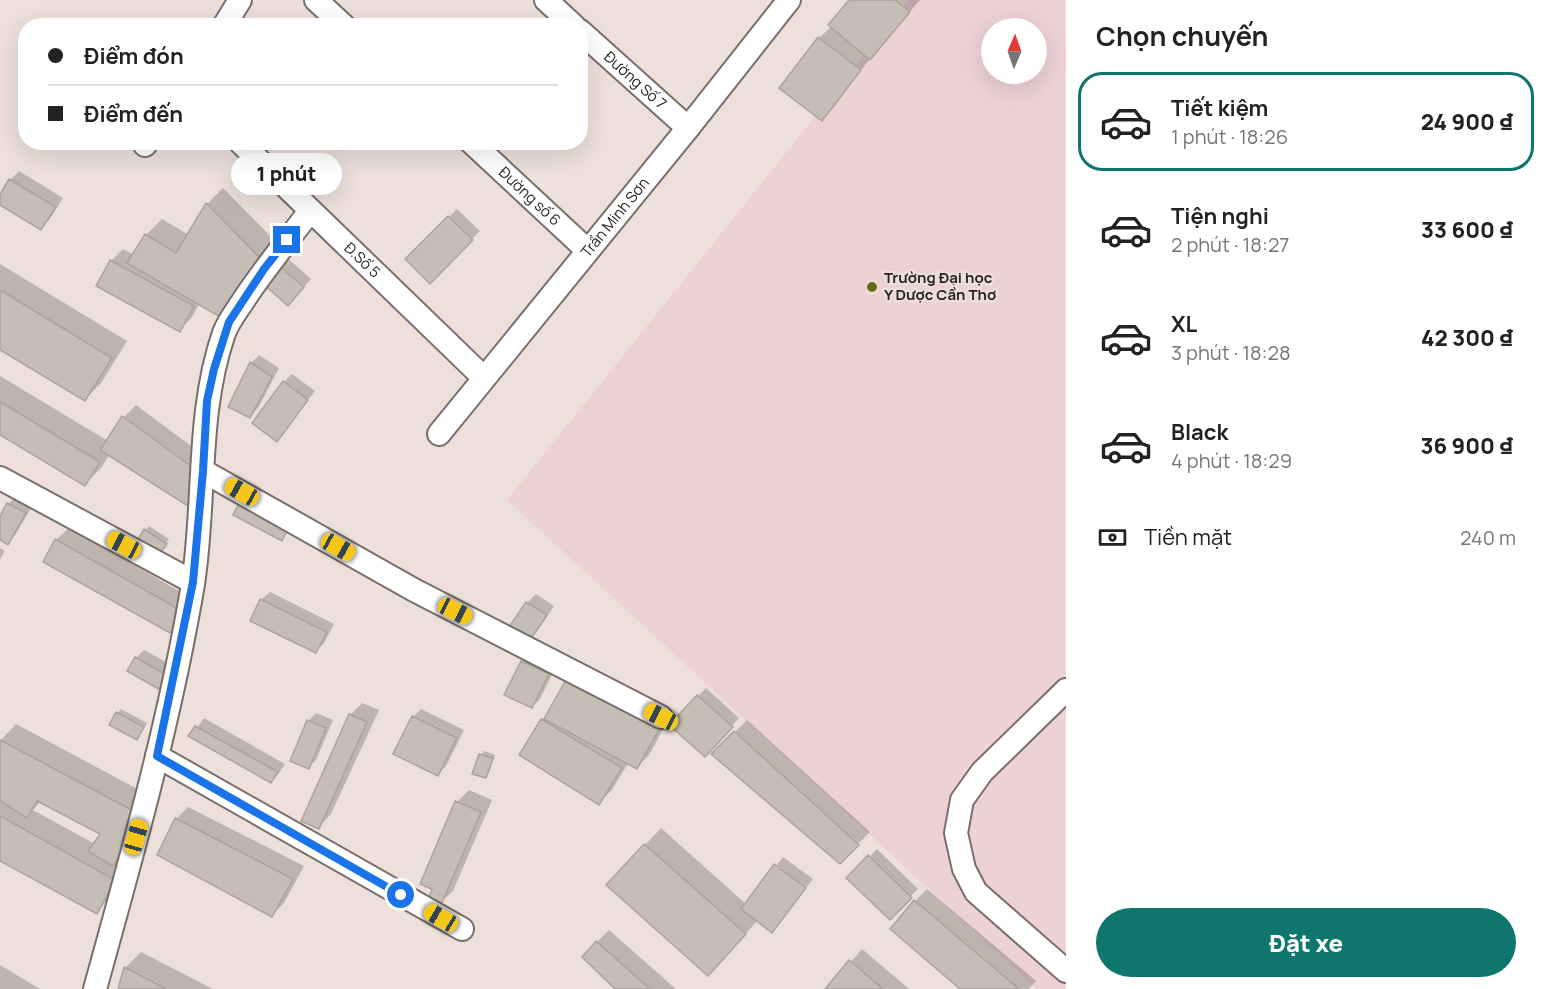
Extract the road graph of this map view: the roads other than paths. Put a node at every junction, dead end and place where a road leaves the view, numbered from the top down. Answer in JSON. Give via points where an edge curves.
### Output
{"nodes":[{"id":1,"x":240,"y":0,"type":"edge"},
{"id":2,"x":316,"y":0,"type":"edge"},
{"id":3,"x":546,"y":0,"type":"edge"},
{"id":4,"x":787,"y":1,"type":"edge"},
{"id":5,"x":229,"y":18,"type":"edge"},
{"id":6,"x":335,"y":18,"type":"edge"},
{"id":7,"x":565,"y":18,"type":"edge"},
{"id":8,"x":588,"y":38,"type":"edge"},
{"id":9,"x":688,"y":128,"type":"junction"},
{"id":10,"x":248,"y":150,"type":"edge"},
{"id":11,"x":480,"y":150,"type":"edge"},
{"id":12,"x":310,"y":211,"type":"junction"},
{"id":13,"x":587,"y":250,"type":"junction"},
{"id":14,"x":484,"y":378,"type":"junction"},
{"id":15,"x":438,"y":434,"type":"dead end"},
{"id":16,"x":203,"y":471,"type":"junction"},
{"id":17,"x":0,"y":478,"type":"edge"},
{"id":18,"x":193,"y":582,"type":"junction"},
{"id":19,"x":1066,"y":690,"type":"edge"},
{"id":20,"x":661,"y":717,"type":"dead end"},
{"id":21,"x":157,"y":756,"type":"junction"},
{"id":22,"x":462,"y":929,"type":"dead end"},
{"id":23,"x":1066,"y":970,"type":"edge"},
{"id":24,"x":95,"y":989,"type":"edge"}],
"edges":[{"from":1,"to":5,"type":"street"},
{"from":2,"to":6,"type":"street"},
{"from":3,"to":7,"type":"street"},
{"from":4,"to":9,"type":"street","name":"Trần Minh Sơn"},
{"from":8,"to":9,"type":"street","name":"Đường Số 7"},
{"from":9,"to":13,"type":"street","name":"Trần Minh Sơn"},
{"from":10,"to":12,"type":"street","name":"Đ.Số 5"},
{"from":11,"to":13,"type":"street","name":"Đường số 6"},
{"from":12,"to":14,"type":"street","name":"Đ.Số 5"},
{"from":12,"to":16,"type":"street","via":[[229,322],[207,401]]},
{"from":13,"to":14,"type":"street","name":"Trần Minh Sơn"},
{"from":14,"to":15,"type":"street","name":"Trần Minh Sơn"},
{"from":16,"to":18,"type":"street"},
{"from":16,"to":20,"type":"street","via":[[414,590]]},
{"from":17,"to":18,"type":"street"},
{"from":18,"to":21,"type":"street"},
{"from":19,"to":23,"type":"street","via":[[982,772],[962,800],[956,833],[964,869],[976,892]]},
{"from":21,"to":22,"type":"street"},
{"from":21,"to":24,"type":"street"}]}
